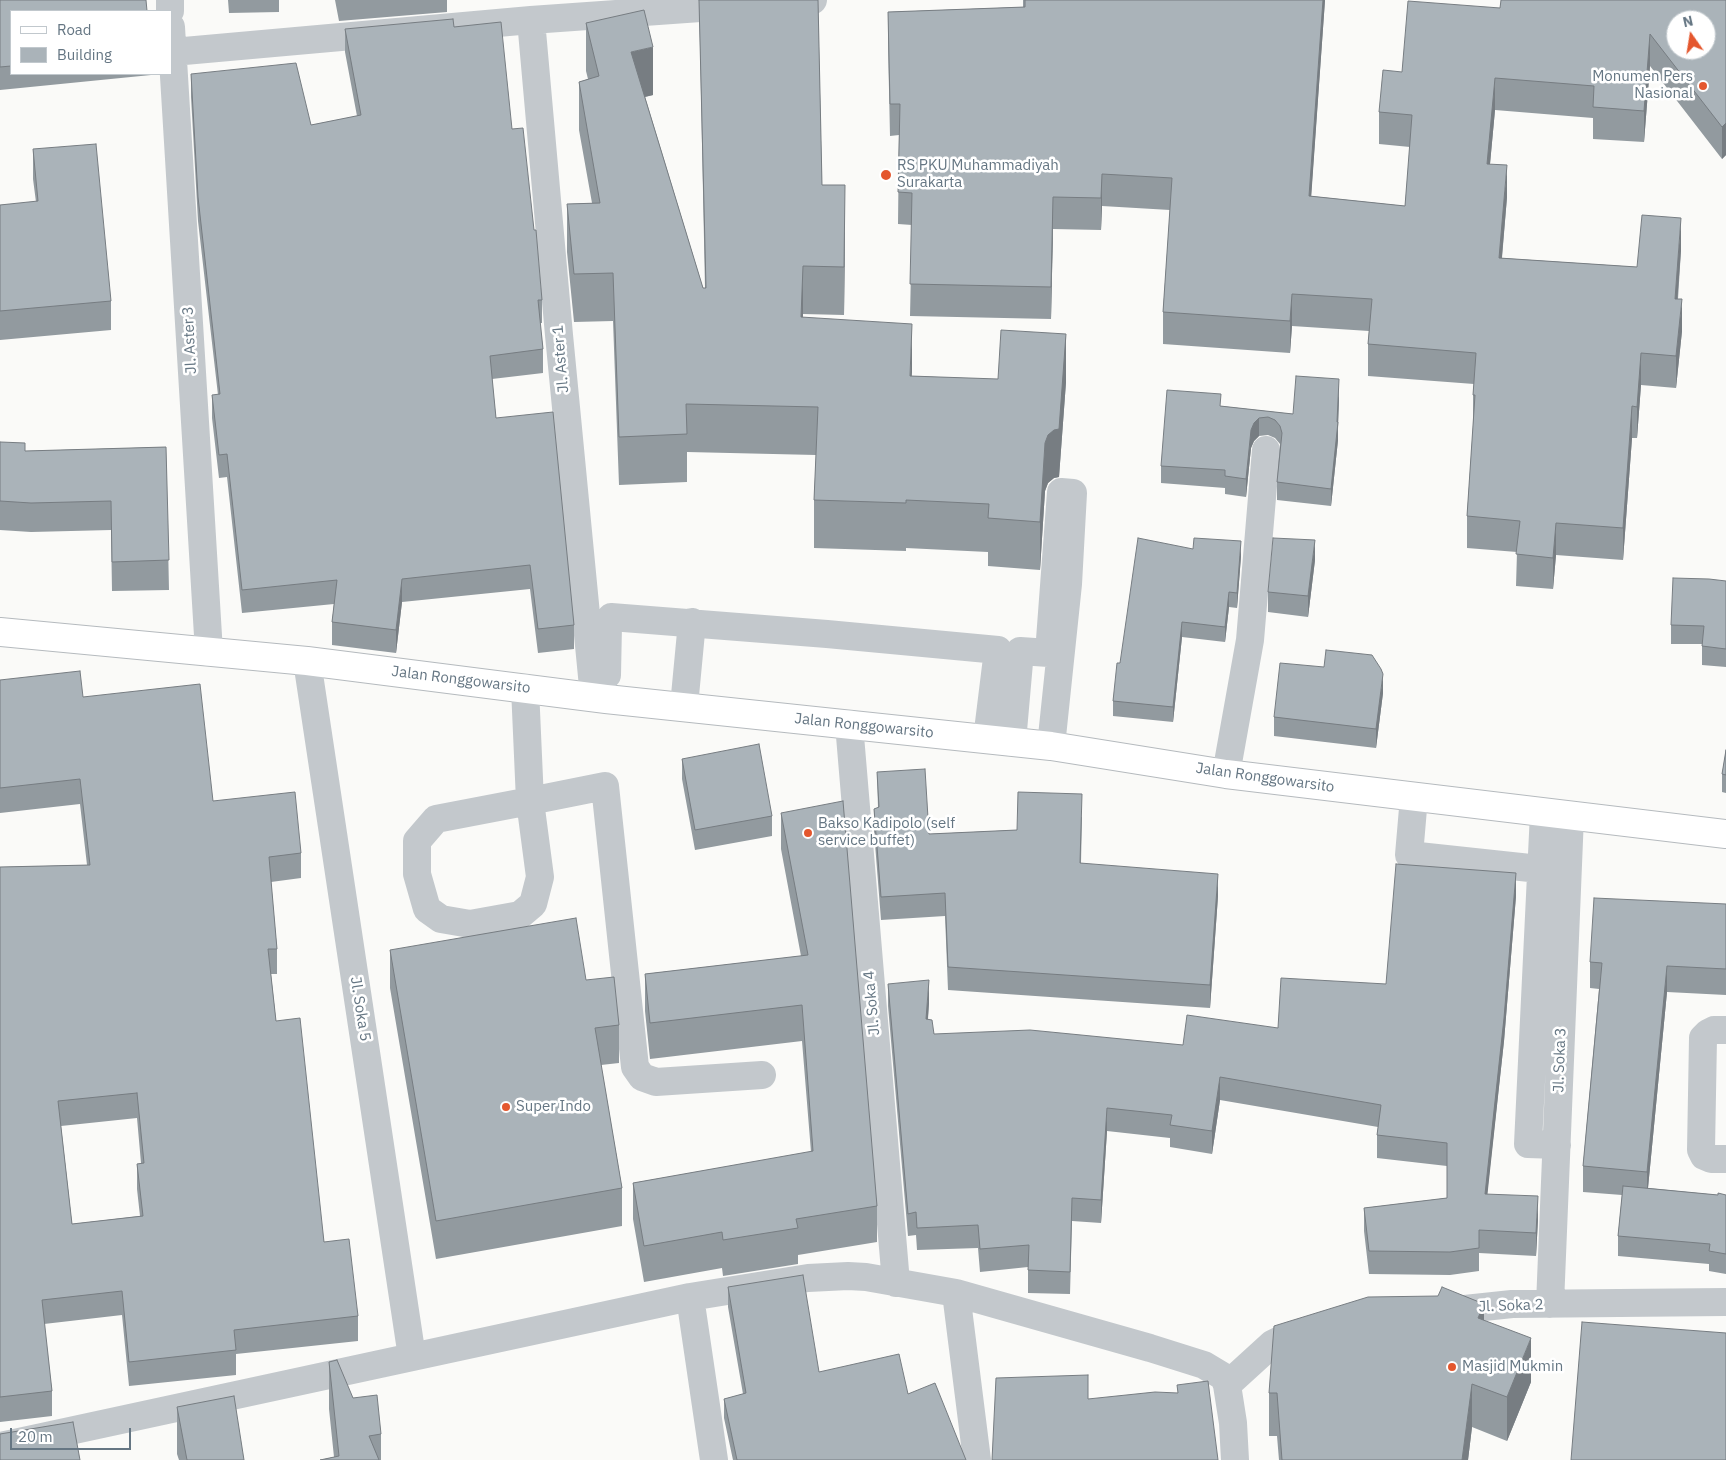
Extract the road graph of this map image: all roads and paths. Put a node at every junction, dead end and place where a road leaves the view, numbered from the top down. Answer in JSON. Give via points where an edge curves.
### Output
{"nodes":[{"id":1,"x":813,"y":0,"type":"edge"},
{"id":2,"x":531,"y":20,"type":"junction"},
{"id":3,"x":172,"y":40,"type":"edge"},
{"id":4,"x":1266,"y":450,"type":"dead end"},
{"id":5,"x":686,"y":622,"type":"junction"},
{"id":6,"x":0,"y":632,"type":"edge"},
{"id":7,"x":209,"y":652,"type":"junction"},
{"id":8,"x":307,"y":661,"type":"junction"},
{"id":9,"x":525,"y":688,"type":"junction"},
{"id":10,"x":600,"y":698,"type":"junction"},
{"id":11,"x":678,"y":706,"type":"junction"},
{"id":12,"x":849,"y":724,"type":"junction"},
{"id":13,"x":999,"y":740,"type":"junction"},
{"id":14,"x":1051,"y":746,"type":"junction"},
{"id":15,"x":1226,"y":774,"type":"junction"},
{"id":16,"x":1414,"y":797,"type":"junction"},
{"id":17,"x":530,"y":801,"type":"junction"},
{"id":18,"x":1557,"y":814,"type":"junction"},
{"id":19,"x":1726,"y":834,"type":"edge"},
{"id":20,"x":1554,"y":871,"type":"junction"},
{"id":21,"x":1726,"y":1030,"type":"edge"},
{"id":22,"x":762,"y":1075,"type":"dead end"},
{"id":23,"x":1726,"y":1159,"type":"edge"},
{"id":24,"x":896,"y":1283,"type":"junction"},
{"id":25,"x":956,"y":1293,"type":"junction"},
{"id":26,"x":690,"y":1297,"type":"junction"},
{"id":27,"x":1726,"y":1302,"type":"edge"},
{"id":28,"x":1550,"y":1304,"type":"junction"},
{"id":29,"x":1417,"y":1315,"type":"edge"},
{"id":30,"x":1330,"y":1328,"type":"edge"},
{"id":31,"x":412,"y":1357,"type":"junction"},
{"id":32,"x":1227,"y":1385,"type":"junction"},
{"id":33,"x":0,"y":1446,"type":"edge"},
{"id":34,"x":714,"y":1460,"type":"edge"},
{"id":35,"x":977,"y":1460,"type":"edge"},
{"id":36,"x":1235,"y":1460,"type":"edge"}],
"edges":[{"from":1,"to":2,"type":"street"},
{"from":2,"to":3,"type":"street"},
{"from":2,"to":10,"type":"street","name":"Jl. Aster 1","via":[[560,345]]},
{"from":3,"to":7,"type":"street","name":"Jl. Aster 3"},
{"from":4,"to":15,"type":"street","via":[[1250,640]]},
{"from":5,"to":10,"type":"street","via":[[611,617]]},
{"from":5,"to":11,"type":"street"},
{"from":5,"to":13,"type":"street","via":[[998,650]]},
{"from":6,"to":7,"type":"main road","name":"Jalan Ronggowarsito"},
{"from":7,"to":8,"type":"main road","name":"Jalan Ronggowarsito"},
{"from":8,"to":9,"type":"main road","name":"Jalan Ronggowarsito"},
{"from":8,"to":31,"type":"street","name":"Jl. Soka 5"},
{"from":9,"to":10,"type":"main road","name":"Jalan Ronggowarsito"},
{"from":9,"to":17,"type":"street"},
{"from":10,"to":11,"type":"main road","name":"Jalan Ronggowarsito"},
{"from":11,"to":12,"type":"main road","name":"Jalan Ronggowarsito"},
{"from":12,"to":13,"type":"main road","name":"Jalan Ronggowarsito"},
{"from":12,"to":24,"type":"street","name":"Jl. Soka 4"},
{"from":13,"to":14,"type":"main road","name":"Jalan Ronggowarsito"},
{"from":13,"to":14,"type":"street","via":[[1020,651],[1050,653],[1062,492],[1073,493],[1068,584]]},
{"from":14,"to":15,"type":"main road","name":"Jalan Ronggowarsito"},
{"from":15,"to":16,"type":"main road","name":"Jalan Ronggowarsito"},
{"from":16,"to":18,"type":"main road","name":"Jalan Ronggowarsito"},
{"from":16,"to":20,"type":"street","via":[[1409,855]]},
{"from":17,"to":17,"type":"street","via":[[436,819],[417,842],[416,874],[427,909],[441,919],[470,924],[520,915],[533,904],[540,877]]},
{"from":17,"to":22,"type":"street","via":[[605,786],[635,1067],[642,1077],[656,1082]]},
{"from":18,"to":19,"type":"main road","name":"Jalan Ronggowarsito"},
{"from":18,"to":20,"type":"street","name":"Jl. Soka 3"},
{"from":20,"to":28,"type":"street","name":"Jl. Soka 3","via":[[1557,1145]]},
{"from":21,"to":23,"type":"street","via":[[1714,1030],[1703,1038],[1701,1150],[1711,1159]]},
{"from":24,"to":25,"type":"street"},
{"from":24,"to":26,"type":"street","via":[[866,1277],[830,1276]]},
{"from":25,"to":32,"type":"street","via":[[1190,1360],[1216,1372]]},
{"from":25,"to":35,"type":"street"},
{"from":26,"to":31,"type":"street"},
{"from":26,"to":34,"type":"street"},
{"from":27,"to":28,"type":"street","name":"Jl. Soka 2"},
{"from":28,"to":29,"type":"street","name":"Jl. Soka 2","via":[[1503,1305]]},
{"from":30,"to":32,"type":"street","via":[[1284,1338],[1272,1344]]},
{"from":31,"to":33,"type":"street"},
{"from":32,"to":36,"type":"street"}]}
